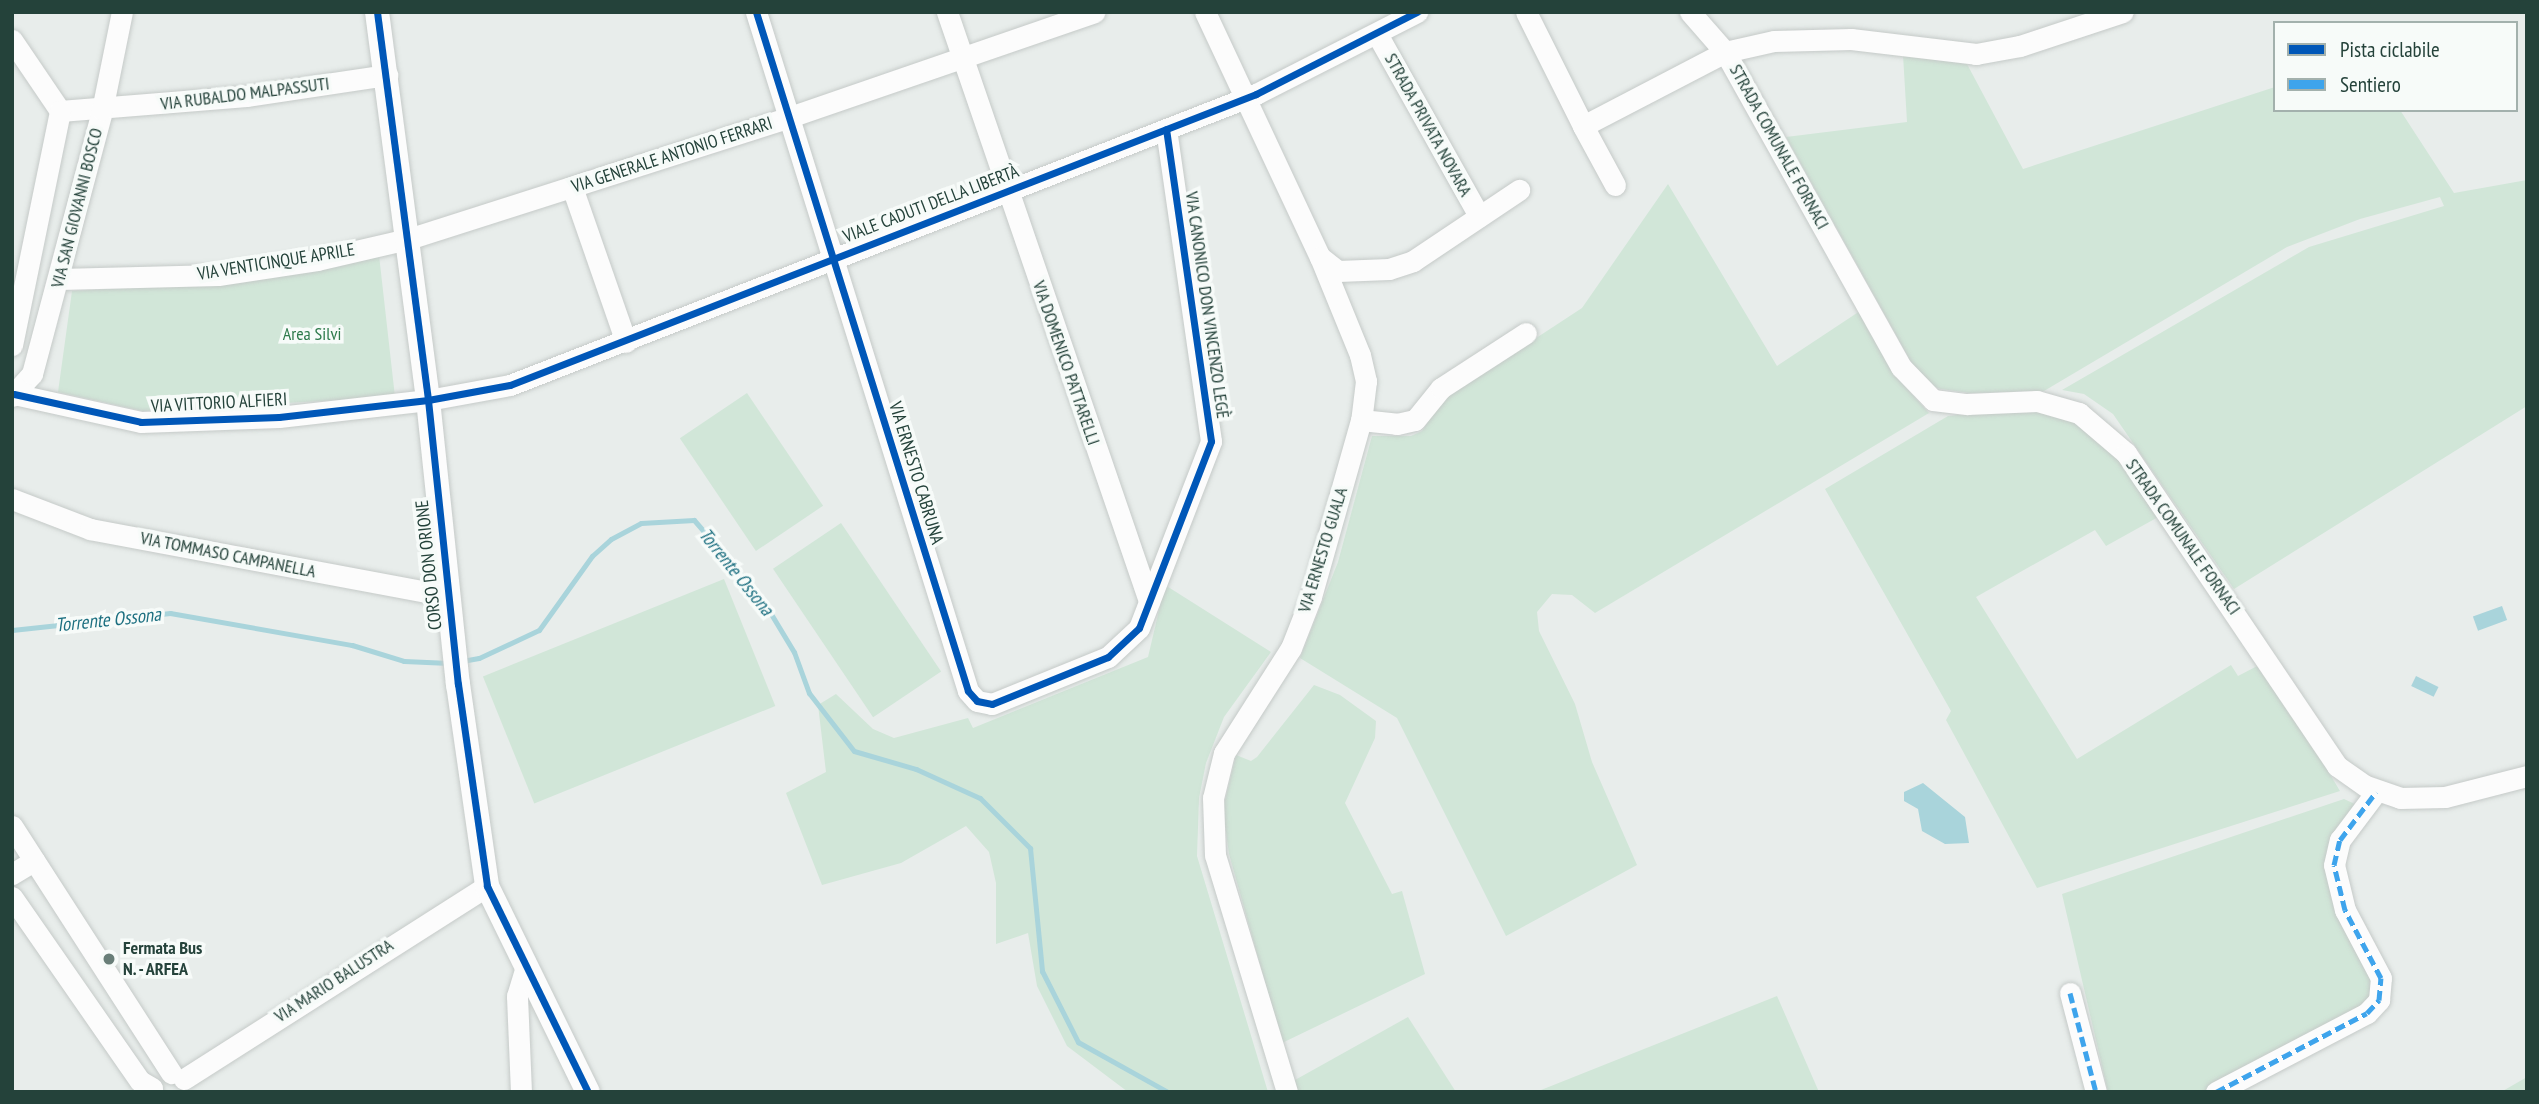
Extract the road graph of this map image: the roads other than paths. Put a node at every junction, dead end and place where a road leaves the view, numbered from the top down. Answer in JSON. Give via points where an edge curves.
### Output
{"nodes":[{"id":1,"x":122,"y":12,"type":"edge"},
{"id":2,"x":377,"y":12,"type":"edge"},
{"id":3,"x":757,"y":12,"type":"edge"},
{"id":4,"x":947,"y":12,"type":"edge"},
{"id":5,"x":1094,"y":12,"type":"edge"},
{"id":6,"x":1205,"y":12,"type":"edge"},
{"id":7,"x":1417,"y":12,"type":"edge"},
{"id":8,"x":1526,"y":12,"type":"edge"},
{"id":9,"x":1690,"y":12,"type":"edge"},
{"id":10,"x":2123,"y":12,"type":"edge"},
{"id":11,"x":1377,"y":34,"type":"junction"},
{"id":12,"x":12,"y":40,"type":"edge"},
{"id":13,"x":1725,"y":52,"type":"junction"},
{"id":14,"x":961,"y":58,"type":"junction"},
{"id":15,"x":387,"y":75,"type":"junction"},
{"id":16,"x":1245,"y":98,"type":"junction"},
{"id":17,"x":102,"y":110,"type":"junction"},
{"id":18,"x":60,"y":111,"type":"junction"},
{"id":19,"x":787,"y":118,"type":"junction"},
{"id":20,"x":1583,"y":126,"type":"junction"},
{"id":21,"x":1166,"y":129,"type":"junction"},
{"id":22,"x":1615,"y":185,"type":"dead end"},
{"id":23,"x":572,"y":187,"type":"junction"},
{"id":24,"x":1519,"y":190,"type":"dead end"},
{"id":25,"x":1007,"y":192,"type":"junction"},
{"id":26,"x":1479,"y":216,"type":"junction"},
{"id":27,"x":408,"y":239,"type":"junction"},
{"id":28,"x":1320,"y":257,"type":"junction"},
{"id":29,"x":832,"y":258,"type":"junction"},
{"id":30,"x":59,"y":279,"type":"junction"},
{"id":31,"x":1526,"y":333,"type":"dead end"},
{"id":32,"x":626,"y":342,"type":"junction"},
{"id":33,"x":12,"y":345,"type":"edge"},
{"id":34,"x":13,"y":395,"type":"edge"},
{"id":35,"x":428,"y":400,"type":"junction"},
{"id":36,"x":1361,"y":420,"type":"junction"},
{"id":37,"x":12,"y":499,"type":"edge"},
{"id":38,"x":448,"y":596,"type":"junction"},
{"id":39,"x":1149,"y":601,"type":"junction"},
{"id":40,"x":2527,"y":776,"type":"edge"},
{"id":41,"x":2376,"y":792,"type":"junction"},
{"id":42,"x":12,"y":826,"type":"edge"},
{"id":43,"x":34,"y":861,"type":"junction"},
{"id":44,"x":12,"y":874,"type":"edge"},
{"id":45,"x":487,"y":886,"type":"junction"},
{"id":46,"x":12,"y":897,"type":"edge"},
{"id":47,"x":526,"y":967,"type":"junction"},
{"id":48,"x":116,"y":985,"type":"junction"},
{"id":49,"x":2070,"y":993,"type":"dead end"},
{"id":50,"x":88,"y":1004,"type":"junction"},
{"id":51,"x":181,"y":1081,"type":"edge"},
{"id":52,"x":151,"y":1090,"type":"edge"},
{"id":53,"x":521,"y":1092,"type":"edge"},
{"id":54,"x":588,"y":1092,"type":"edge"},
{"id":55,"x":1287,"y":1092,"type":"edge"},
{"id":56,"x":2096,"y":1092,"type":"edge"},
{"id":57,"x":2216,"y":1092,"type":"edge"}],
"edges":[{"from":1,"to":17,"type":"street","name":"VIA SAN GIOVANNI BOSCO"},
{"from":2,"to":15,"type":"street","name":"CORSO DON ORIONE"},
{"from":3,"to":19,"type":"street","name":"VIA ERNESTO CABRUNA"},
{"from":4,"to":14,"type":"street","name":"VIA DOMENICO PATTARELLI"},
{"from":5,"to":14,"type":"street","name":"VIA GENERALE ANTONIO FERRARI"},
{"from":6,"to":16,"type":"street","name":"VIA ERNESTO GUALA"},
{"from":7,"to":11,"type":"street"},
{"from":8,"to":20,"type":"street"},
{"from":9,"to":13,"type":"street","name":"STRADA COMUNALE FORNACI"},
{"from":10,"to":13,"type":"street","via":[[2020,46],[1976,54],[1851,39],[1774,41]]},
{"from":11,"to":16,"type":"street"},
{"from":11,"to":26,"type":"street","name":"STRADA PRIVATA NOVARA"},
{"from":12,"to":18,"type":"street"},
{"from":13,"to":20,"type":"street"},
{"from":13,"to":41,"type":"street","name":"STRADA COMUNALE FORNACI","via":[[1901,367],[1933,400],[1967,404],[2037,401],[2080,413],[2126,453],[2337,766]]},
{"from":14,"to":19,"type":"street","name":"VIA GENERALE ANTONIO FERRARI"},
{"from":14,"to":25,"type":"street","name":"VIA DOMENICO PATTARELLI"},
{"from":15,"to":17,"type":"street","name":"VIA RUBALDO MALPASSUTI"},
{"from":15,"to":27,"type":"street","name":"CORSO DON ORIONE"},
{"from":16,"to":21,"type":"street","name":"VIALE CADUTI DELLA LIBERTÀ"},
{"from":16,"to":28,"type":"street","name":"VIA ERNESTO GUALA"},
{"from":17,"to":18,"type":"street","name":"VIA RUBALDO MALPASSUTI"},
{"from":17,"to":30,"type":"street","name":"VIA SAN GIOVANNI BOSCO"},
{"from":18,"to":33,"type":"street","name":"VIA SAN GIOVANNI BOSCO"},
{"from":19,"to":23,"type":"street","name":"VIA GENERALE ANTONIO FERRARI"},
{"from":19,"to":29,"type":"street","name":"VIA ERNESTO CABRUNA"},
{"from":20,"to":22,"type":"street"},
{"from":21,"to":25,"type":"street","name":"VIALE CADUTI DELLA LIBERTÀ"},
{"from":21,"to":39,"type":"street","name":"VIA CANONICO DON VINCENZO LEGÈ","via":[[1211,441]]},
{"from":23,"to":27,"type":"street","name":"VIA GENERALE ANTONIO FERRARI"},
{"from":23,"to":32,"type":"street"},
{"from":24,"to":26,"type":"street","name":"STRADA PRIVATA NOVARA"},
{"from":25,"to":29,"type":"street","name":"VIALE CADUTI DELLA LIBERTÀ"},
{"from":25,"to":39,"type":"street","name":"VIA DOMENICO PATTARELLI"},
{"from":26,"to":28,"type":"street","name":"STRADA PRIVATA NOVARA","via":[[1413,261],[1389,269],[1338,271]]},
{"from":27,"to":30,"type":"street","name":"VIA VENTICINQUE APRILE","via":[[317,260],[218,275]]},
{"from":27,"to":35,"type":"street","name":"CORSO DON ORIONE"},
{"from":28,"to":36,"type":"street","name":"VIA ERNESTO GUALA","via":[[1360,355],[1366,381]]},
{"from":29,"to":32,"type":"street","name":"VIALE CADUTI DELLA LIBERTÀ"},
{"from":29,"to":39,"type":"street","name":"VIA ERNESTO CABRUNA","via":[[968,691],[977,701],[992,704],[1108,657],[1139,628]]},
{"from":30,"to":34,"type":"street","name":"VIA SAN GIOVANNI BOSCO","via":[[32,374]]},
{"from":31,"to":36,"type":"street","via":[[1441,388],[1415,420],[1397,424]]},
{"from":32,"to":35,"type":"street","name":"VIALE CADUTI DELLA LIBERTÀ","via":[[510,385]]},
{"from":34,"to":35,"type":"street","name":"VIA VITTORIO ALFIERI","via":[[141,422],[279,418]]},
{"from":35,"to":38,"type":"street","name":"CORSO DON ORIONE"},
{"from":36,"to":55,"type":"street","name":"VIA ERNESTO GUALA","via":[[1301,623],[1291,648],[1224,753],[1213,798],[1215,855]]},
{"from":37,"to":38,"type":"street","name":"VIA TOMMASO CAMPANELLA","via":[[90,529]]},
{"from":38,"to":45,"type":"street","name":"CORSO DON ORIONE"},
{"from":40,"to":41,"type":"street","name":"STRADA COMUNALE FORNACI","via":[[2445,797],[2400,798]]},
{"from":41,"to":57,"type":"street","via":[[2340,840],[2334,865],[2345,911],[2381,978],[2379,1000],[2367,1013]]},
{"from":42,"to":43,"type":"street"},
{"from":43,"to":44,"type":"street"},
{"from":43,"to":48,"type":"street"},
{"from":45,"to":47,"type":"street","name":"CORSO DON ORIONE"},
{"from":45,"to":51,"type":"street","name":"VIA MARIO BALUSTRA"},
{"from":46,"to":50,"type":"street"},
{"from":47,"to":53,"type":"street","via":[[517,996]]},
{"from":47,"to":54,"type":"street","name":"CORSO DON ORIONE"},
{"from":48,"to":50,"type":"street"},
{"from":48,"to":51,"type":"street"},
{"from":49,"to":56,"type":"street"},
{"from":50,"to":52,"type":"street","via":[[140,1081]]},
{"from":51,"to":52,"type":"street","name":"VIA MARIO BALUSTRA","via":[[159,1077]]}]}
